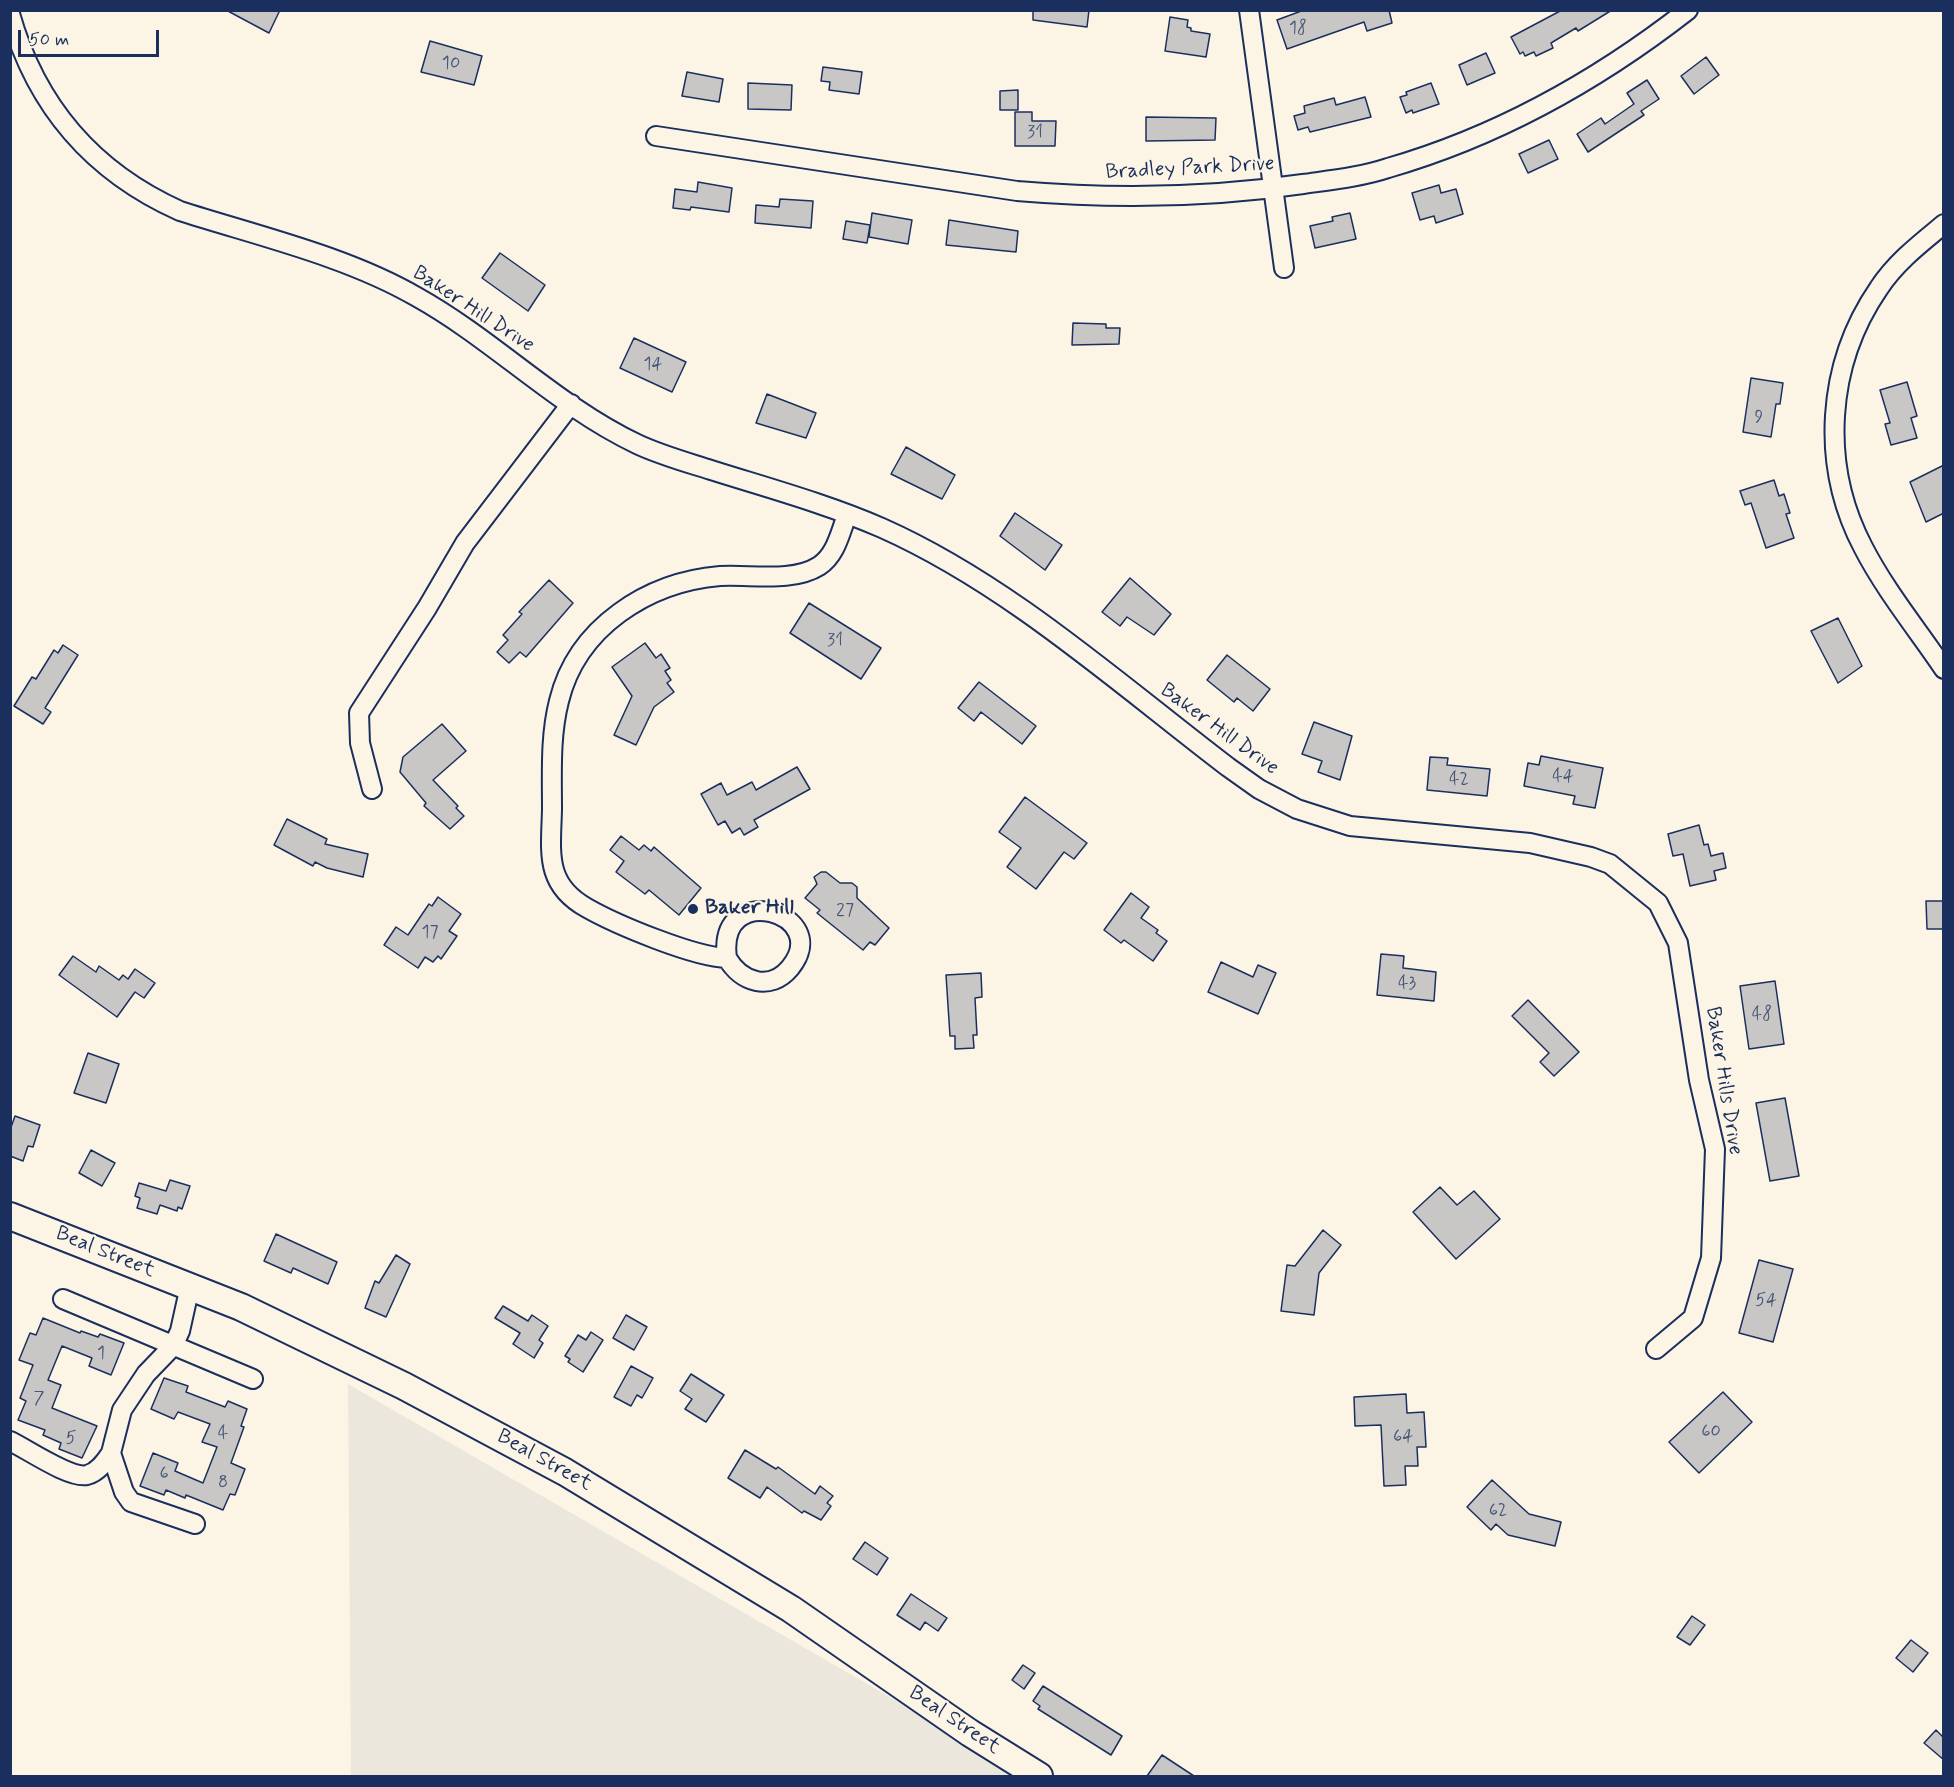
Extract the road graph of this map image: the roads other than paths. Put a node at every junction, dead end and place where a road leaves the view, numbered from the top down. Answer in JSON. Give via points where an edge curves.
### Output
{"nodes":[{"id":1,"x":1249,"y":10,"type":"edge"},
{"id":2,"x":1688,"y":10,"type":"edge"},
{"id":3,"x":10,"y":14,"type":"edge"},
{"id":4,"x":656,"y":136,"type":"dead end"},
{"id":5,"x":1274,"y":189,"type":"junction"},
{"id":6,"x":1944,"y":224,"type":"edge"},
{"id":7,"x":1284,"y":268,"type":"dead end"},
{"id":8,"x":571,"y":404,"type":"junction"},
{"id":9,"x":847,"y":515,"type":"junction"},
{"id":10,"x":1944,"y":669,"type":"edge"},
{"id":11,"x":372,"y":789,"type":"dead end"},
{"id":12,"x":1610,"y":864,"type":"joint"},
{"id":13,"x":728,"y":958,"type":"junction"},
{"id":14,"x":10,"y":1216,"type":"edge"},
{"id":15,"x":190,"y":1286,"type":"junction"},
{"id":16,"x":63,"y":1299,"type":"dead end"},
{"id":17,"x":173,"y":1346,"type":"junction"},
{"id":18,"x":1656,"y":1349,"type":"dead end"},
{"id":19,"x":253,"y":1379,"type":"dead end"},
{"id":20,"x":10,"y":1441,"type":"edge"},
{"id":21,"x":111,"y":1453,"type":"junction"},
{"id":22,"x":195,"y":1524,"type":"dead end"},
{"id":23,"x":1039,"y":1776,"type":"edge"}],
"edges":[{"from":1,"to":5,"type":"street"},
{"from":2,"to":5,"type":"street","name":"Bradley Park Drive","via":[[1585,82],[1493,131],[1386,169]]},
{"from":3,"to":8,"type":"street","name":"Baker Hill Drive","via":[[20,48],[50,104],[73,135],[122,178],[180,211],[389,282],[445,314]]},
{"from":4,"to":5,"type":"street","name":"Bradley Park Drive","via":[[1017,191],[1143,196]]},
{"from":5,"to":7,"type":"street"},
{"from":6,"to":10,"type":"street","via":[[1905,256],[1882,283],[1857,326],[1834,401],[1833,440],[1839,481],[1864,548]]},
{"from":8,"to":9,"type":"street","name":"Baker Hill Drive","via":[[617,434],[661,454]]},
{"from":8,"to":11,"type":"street","via":[[465,543],[359,713],[360,743]]},
{"from":9,"to":12,"type":"street","name":"Baker Hill Drive","via":[[911,543],[1021,609],[1228,767],[1297,809],[1380,830],[1566,849]]},
{"from":9,"to":13,"type":"street","via":[[835,547],[817,568],[784,575],[687,580],[629,606],[608,621],[582,649],[559,701],[553,735],[551,860],[565,894],[595,912],[699,954]]},
{"from":12,"to":18,"type":"street","name":"Baker Hills Drive","via":[[1658,903],[1678,943],[1699,1080],[1715,1149],[1711,1258],[1693,1318]]},
{"from":13,"to":13,"type":"street","via":[[734,970],[747,980],[762,983],[779,979],[798,958],[799,937],[783,915],[774,910],[757,910],[736,921],[727,935]]},
{"from":14,"to":15,"type":"street","name":"Beal Street"},
{"from":15,"to":17,"type":"street"},
{"from":15,"to":23,"type":"street","name":"Beal Street","via":[[404,1386],[565,1472],[791,1609]]},
{"from":16,"to":17,"type":"street"},
{"from":17,"to":19,"type":"street"},
{"from":17,"to":21,"type":"street","via":[[146,1374],[122,1410]]},
{"from":20,"to":21,"type":"street","via":[[74,1475],[87,1475]]},
{"from":21,"to":22,"type":"street","via":[[131,1502]]}]}
